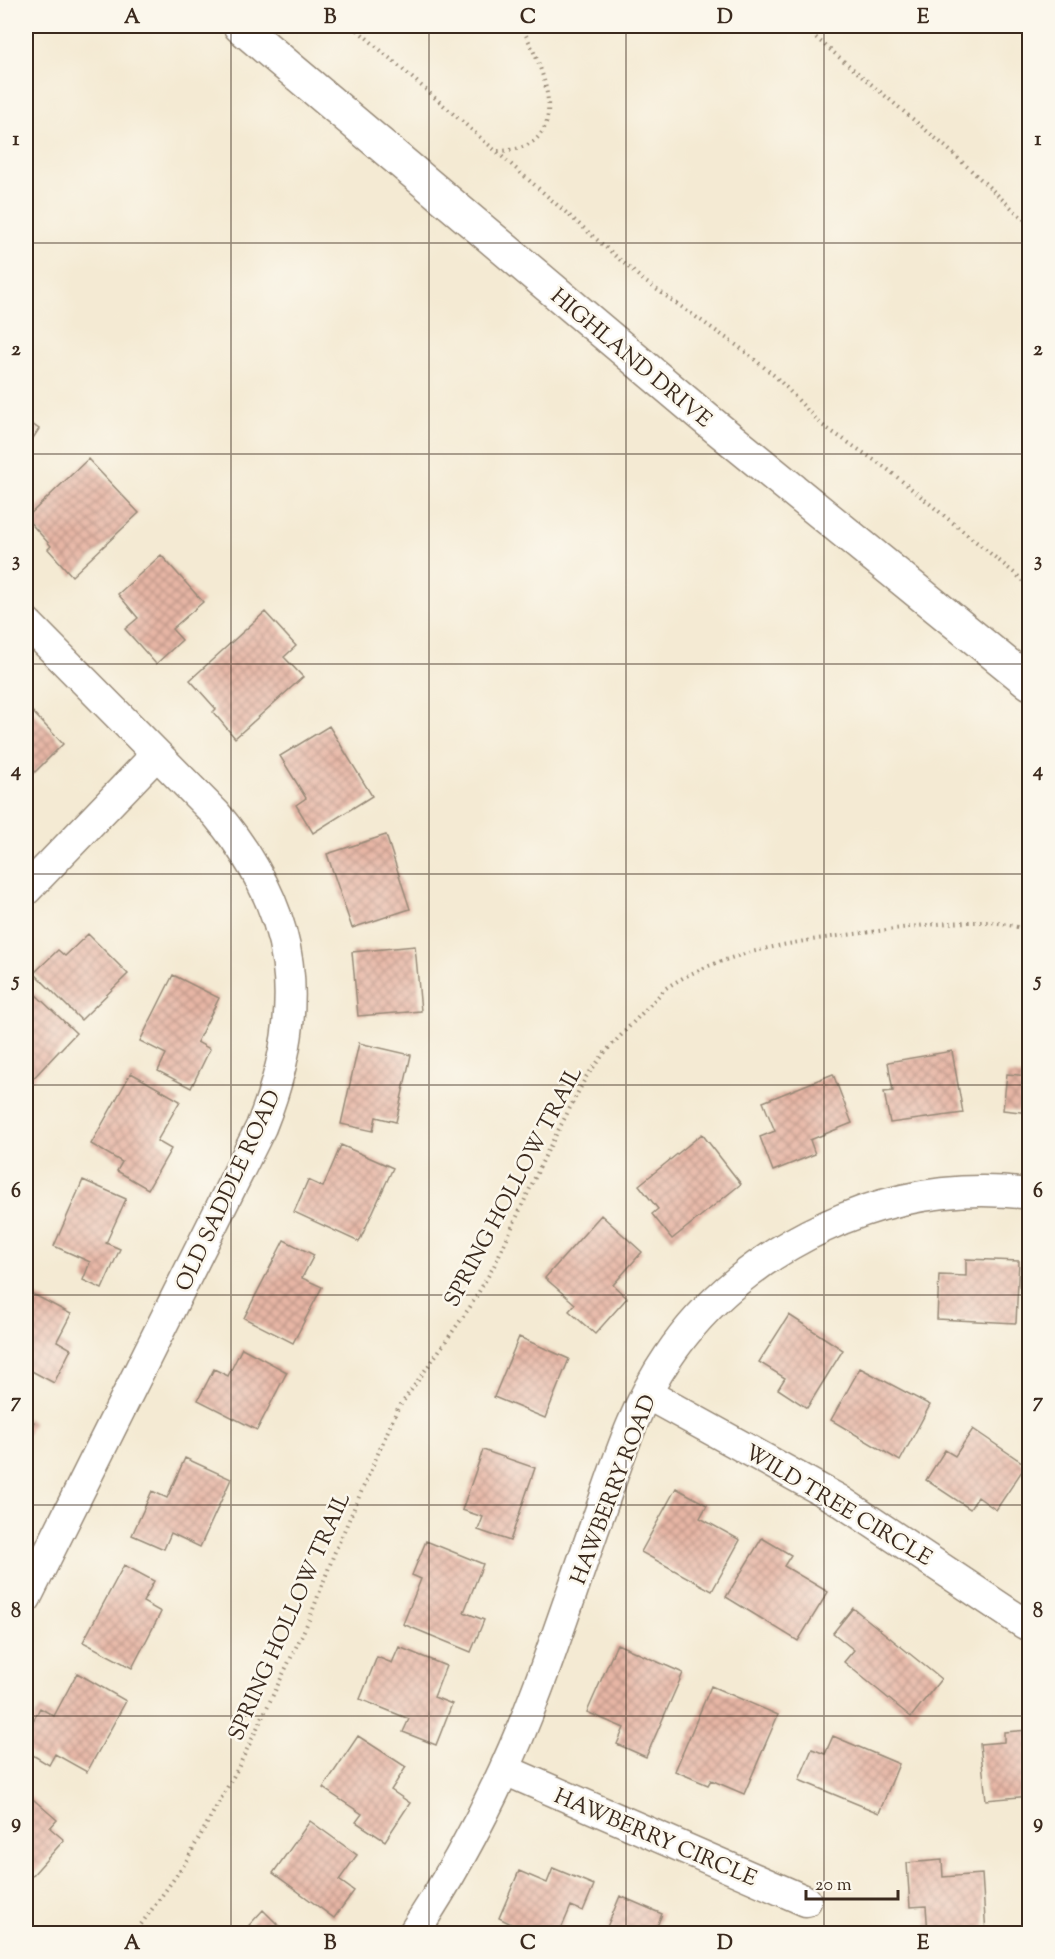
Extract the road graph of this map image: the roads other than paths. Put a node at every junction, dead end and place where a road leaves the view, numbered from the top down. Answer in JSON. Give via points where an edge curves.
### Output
{"nodes":[{"id":1,"x":240,"y":26,"type":"edge"},
{"id":2,"x":26,"y":622,"type":"edge"},
{"id":3,"x":1029,"y":683,"type":"edge"},
{"id":4,"x":156,"y":755,"type":"junction"},
{"id":5,"x":26,"y":890,"type":"edge"},
{"id":6,"x":1029,"y":1194,"type":"edge"},
{"id":7,"x":647,"y":1394,"type":"junction"},
{"id":8,"x":26,"y":1598,"type":"edge"},
{"id":9,"x":1025,"y":1624,"type":"dead end"},
{"id":10,"x":505,"y":1770,"type":"junction"},
{"id":11,"x":806,"y":1901,"type":"dead end"},
{"id":12,"x":413,"y":1934,"type":"edge"}],
"edges":[{"from":1,"to":3,"type":"main road","name":"HIGHLAND DRIVE","via":[[706,419]]},
{"from":2,"to":4,"type":"street","name":"OLD SADDLE ROAD"},
{"from":4,"to":5,"type":"street"},
{"from":4,"to":8,"type":"street","name":"OLD SADDLE ROAD","via":[[216,814],[241,844],[261,878],[277,913],[286,952],[291,995],[288,1040],[278,1084],[261,1127]]},
{"from":6,"to":7,"type":"street","name":"HAWBERRY ROAD","via":[[980,1190],[912,1197],[859,1212],[807,1234],[775,1253],[718,1298],[668,1357]]},
{"from":7,"to":9,"type":"street","name":"WILD TREE CIRCLE","via":[[839,1500]]},
{"from":7,"to":10,"type":"street","name":"HAWBERRY ROAD","via":[[625,1441]]},
{"from":10,"to":11,"type":"street","name":"HAWBERRY CIRCLE"},
{"from":10,"to":12,"type":"street","name":"HAWBERRY ROAD","via":[[456,1865]]}]}
